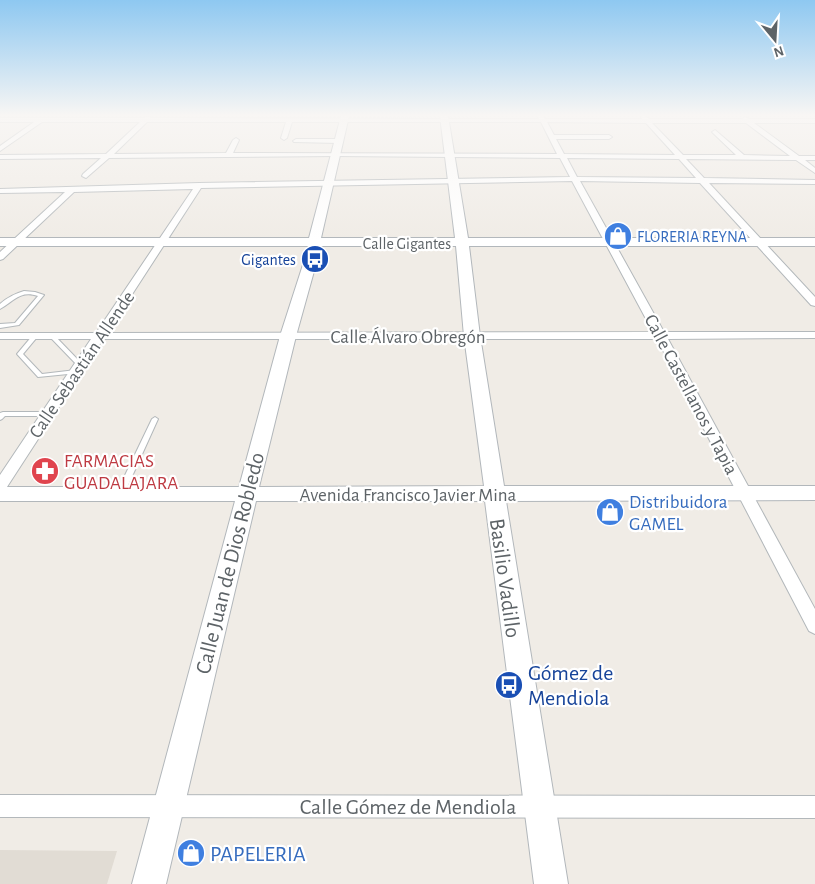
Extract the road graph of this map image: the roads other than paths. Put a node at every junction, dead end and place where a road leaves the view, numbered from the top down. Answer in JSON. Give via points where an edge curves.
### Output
{"nodes":[{"id":1,"x":79,"y":157,"type":"edge"},
{"id":2,"x":106,"y":157,"type":"edge"},
{"id":3,"x":335,"y":157,"type":"edge"},
{"id":4,"x":450,"y":157,"type":"edge"},
{"id":5,"x":564,"y":157,"type":"edge"},
{"id":6,"x":679,"y":157,"type":"edge"},
{"id":7,"x":756,"y":157,"type":"edge"},
{"id":8,"x":0,"y":158,"type":"edge"},
{"id":9,"x":798,"y":158,"type":"junction"},
{"id":10,"x":815,"y":158,"type":"edge"},
{"id":11,"x":815,"y":171,"type":"edge"},
{"id":12,"x":86,"y":176,"type":"dead end"},
{"id":13,"x":575,"y":179,"type":"junction"},
{"id":14,"x":453,"y":180,"type":"junction"},
{"id":15,"x":701,"y":180,"type":"junction"},
{"id":16,"x":329,"y":182,"type":"junction"},
{"id":17,"x":815,"y":182,"type":"edge"},
{"id":18,"x":199,"y":185,"type":"junction"},
{"id":19,"x":72,"y":189,"type":"junction"},
{"id":20,"x":0,"y":191,"type":"edge"},
{"id":21,"x":0,"y":242,"type":"edge"},
{"id":22,"x":16,"y":242,"type":"junction"},
{"id":23,"x":163,"y":242,"type":"junction"},
{"id":24,"x":462,"y":242,"type":"junction"},
{"id":25,"x":610,"y":242,"type":"junction"},
{"id":26,"x":758,"y":242,"type":"junction"},
{"id":27,"x":815,"y":242,"type":"edge"},
{"id":28,"x":316,"y":243,"type":"junction"},
{"id":29,"x":0,"y":257,"type":"edge"},
{"id":30,"x":815,"y":303,"type":"edge"},
{"id":31,"x":0,"y":307,"type":"edge"},
{"id":32,"x":0,"y":326,"type":"edge"},
{"id":33,"x":815,"y":335,"type":"edge"},
{"id":34,"x":0,"y":336,"type":"edge"},
{"id":35,"x":35,"y":336,"type":"junction"},
{"id":36,"x":52,"y":336,"type":"junction"},
{"id":37,"x":100,"y":336,"type":"junction"},
{"id":38,"x":288,"y":336,"type":"junction"},
{"id":39,"x":472,"y":336,"type":"junction"},
{"id":40,"x":661,"y":336,"type":"junction"},
{"id":41,"x":78,"y":369,"type":"junction"},
{"id":42,"x":48,"y":414,"type":"junction"},
{"id":43,"x":0,"y":418,"type":"edge"},
{"id":44,"x":155,"y":419,"type":"dead end"},
{"id":45,"x":0,"y":486,"type":"edge"},
{"id":46,"x":744,"y":493,"type":"junction"},
{"id":47,"x":815,"y":493,"type":"edge"},
{"id":48,"x":0,"y":494,"type":"edge"},
{"id":49,"x":120,"y":494,"type":"junction"},
{"id":50,"x":247,"y":494,"type":"junction"},
{"id":51,"x":495,"y":494,"type":"junction"},
{"id":52,"x":815,"y":626,"type":"edge"},
{"id":53,"x":0,"y":806,"type":"edge"},
{"id":54,"x":167,"y":806,"type":"junction"},
{"id":55,"x":538,"y":806,"type":"junction"},
{"id":56,"x":815,"y":807,"type":"edge"},
{"id":57,"x":149,"y":884,"type":"edge"},
{"id":58,"x":551,"y":884,"type":"edge"}],
"edges":[{"from":1,"to":8,"type":"street"},
{"from":2,"to":12,"type":"street"},
{"from":3,"to":16,"type":"street","name":"Calle Juan de Dios Robledo"},
{"from":4,"to":14,"type":"street","name":"Basilio Vadillo"},
{"from":5,"to":13,"type":"street","name":"Calle Castellanos y Tapia"},
{"from":6,"to":15,"type":"street"},
{"from":7,"to":9,"type":"street"},
{"from":9,"to":10,"type":"street"},
{"from":9,"to":11,"type":"street"},
{"from":13,"to":14,"type":"street"},
{"from":13,"to":15,"type":"street"},
{"from":13,"to":25,"type":"street","name":"Calle Castellanos y Tapia"},
{"from":14,"to":16,"type":"street"},
{"from":14,"to":24,"type":"street","name":"Basilio Vadillo"},
{"from":15,"to":17,"type":"street"},
{"from":15,"to":26,"type":"street"},
{"from":16,"to":18,"type":"street"},
{"from":16,"to":28,"type":"street","name":"Calle Juan de Dios Robledo"},
{"from":18,"to":19,"type":"street"},
{"from":18,"to":23,"type":"street","name":"Calle Sebastián Allende"},
{"from":19,"to":20,"type":"street"},
{"from":19,"to":22,"type":"street"},
{"from":21,"to":22,"type":"street","name":"Calle Gigantes"},
{"from":22,"to":23,"type":"street","name":"Calle Gigantes"},
{"from":22,"to":29,"type":"street"},
{"from":23,"to":28,"type":"street","name":"Calle Gigantes"},
{"from":23,"to":37,"type":"street","name":"Calle Sebastián Allende"},
{"from":24,"to":25,"type":"street","name":"Calle Gigantes"},
{"from":24,"to":28,"type":"street","name":"Calle Gigantes"},
{"from":24,"to":39,"type":"street","name":"Basilio Vadillo"},
{"from":25,"to":26,"type":"street","name":"Calle Gigantes"},
{"from":25,"to":40,"type":"street","name":"Calle Castellanos y Tapia"},
{"from":26,"to":27,"type":"street","name":"Calle Gigantes"},
{"from":26,"to":30,"type":"street"},
{"from":28,"to":38,"type":"street","name":"Calle Juan de Dios Robledo"},
{"from":31,"to":32,"type":"lane","via":[[14,295],[41,294],[17,324]]},
{"from":33,"to":40,"type":"street","name":"Calle Álvaro Obregón"},
{"from":34,"to":35,"type":"street","name":"Calle Álvaro Obregón"},
{"from":35,"to":36,"type":"street","name":"Calle Álvaro Obregón"},
{"from":35,"to":41,"type":"lane","via":[[20,354],[40,376]]},
{"from":36,"to":37,"type":"street","name":"Calle Álvaro Obregón"},
{"from":36,"to":41,"type":"lane"},
{"from":37,"to":38,"type":"street","name":"Calle Álvaro Obregón"},
{"from":37,"to":41,"type":"street","name":"Calle Sebastián Allende"},
{"from":38,"to":39,"type":"street","name":"Calle Álvaro Obregón"},
{"from":38,"to":50,"type":"street","name":"Calle Juan de Dios Robledo"},
{"from":39,"to":40,"type":"street","name":"Calle Álvaro Obregón"},
{"from":39,"to":51,"type":"street","name":"Basilio Vadillo"},
{"from":40,"to":46,"type":"street","name":"Calle Castellanos y Tapia"},
{"from":41,"to":42,"type":"street","name":"Calle Sebastián Allende"},
{"from":42,"to":43,"type":"lane","via":[[3,414]]},
{"from":42,"to":45,"type":"street","name":"Calle Sebastián Allende"},
{"from":44,"to":49,"type":"lane"},
{"from":46,"to":47,"type":"street","name":"Avenida Francisco Javier Mina"},
{"from":46,"to":51,"type":"street","name":"Avenida Francisco Javier Mina"},
{"from":46,"to":52,"type":"street","name":"Calle Castellanos y Tapia"},
{"from":48,"to":49,"type":"street","name":"Avenida Francisco Javier Mina"},
{"from":49,"to":50,"type":"street","name":"Avenida Francisco Javier Mina"},
{"from":50,"to":51,"type":"street","name":"Avenida Francisco Javier Mina"},
{"from":50,"to":54,"type":"street","name":"Calle Juan de Dios Robledo"},
{"from":51,"to":55,"type":"street","name":"Basilio Vadillo"},
{"from":53,"to":54,"type":"street","name":"Calle Gómez de Mendiola"},
{"from":54,"to":55,"type":"street","name":"Calle Gómez de Mendiola"},
{"from":54,"to":57,"type":"street","name":"Calle Juan de Dios Robledo"},
{"from":55,"to":56,"type":"street","name":"Calle Gómez de Mendiola"},
{"from":55,"to":58,"type":"street","name":"Basilio Vadillo"}]}
